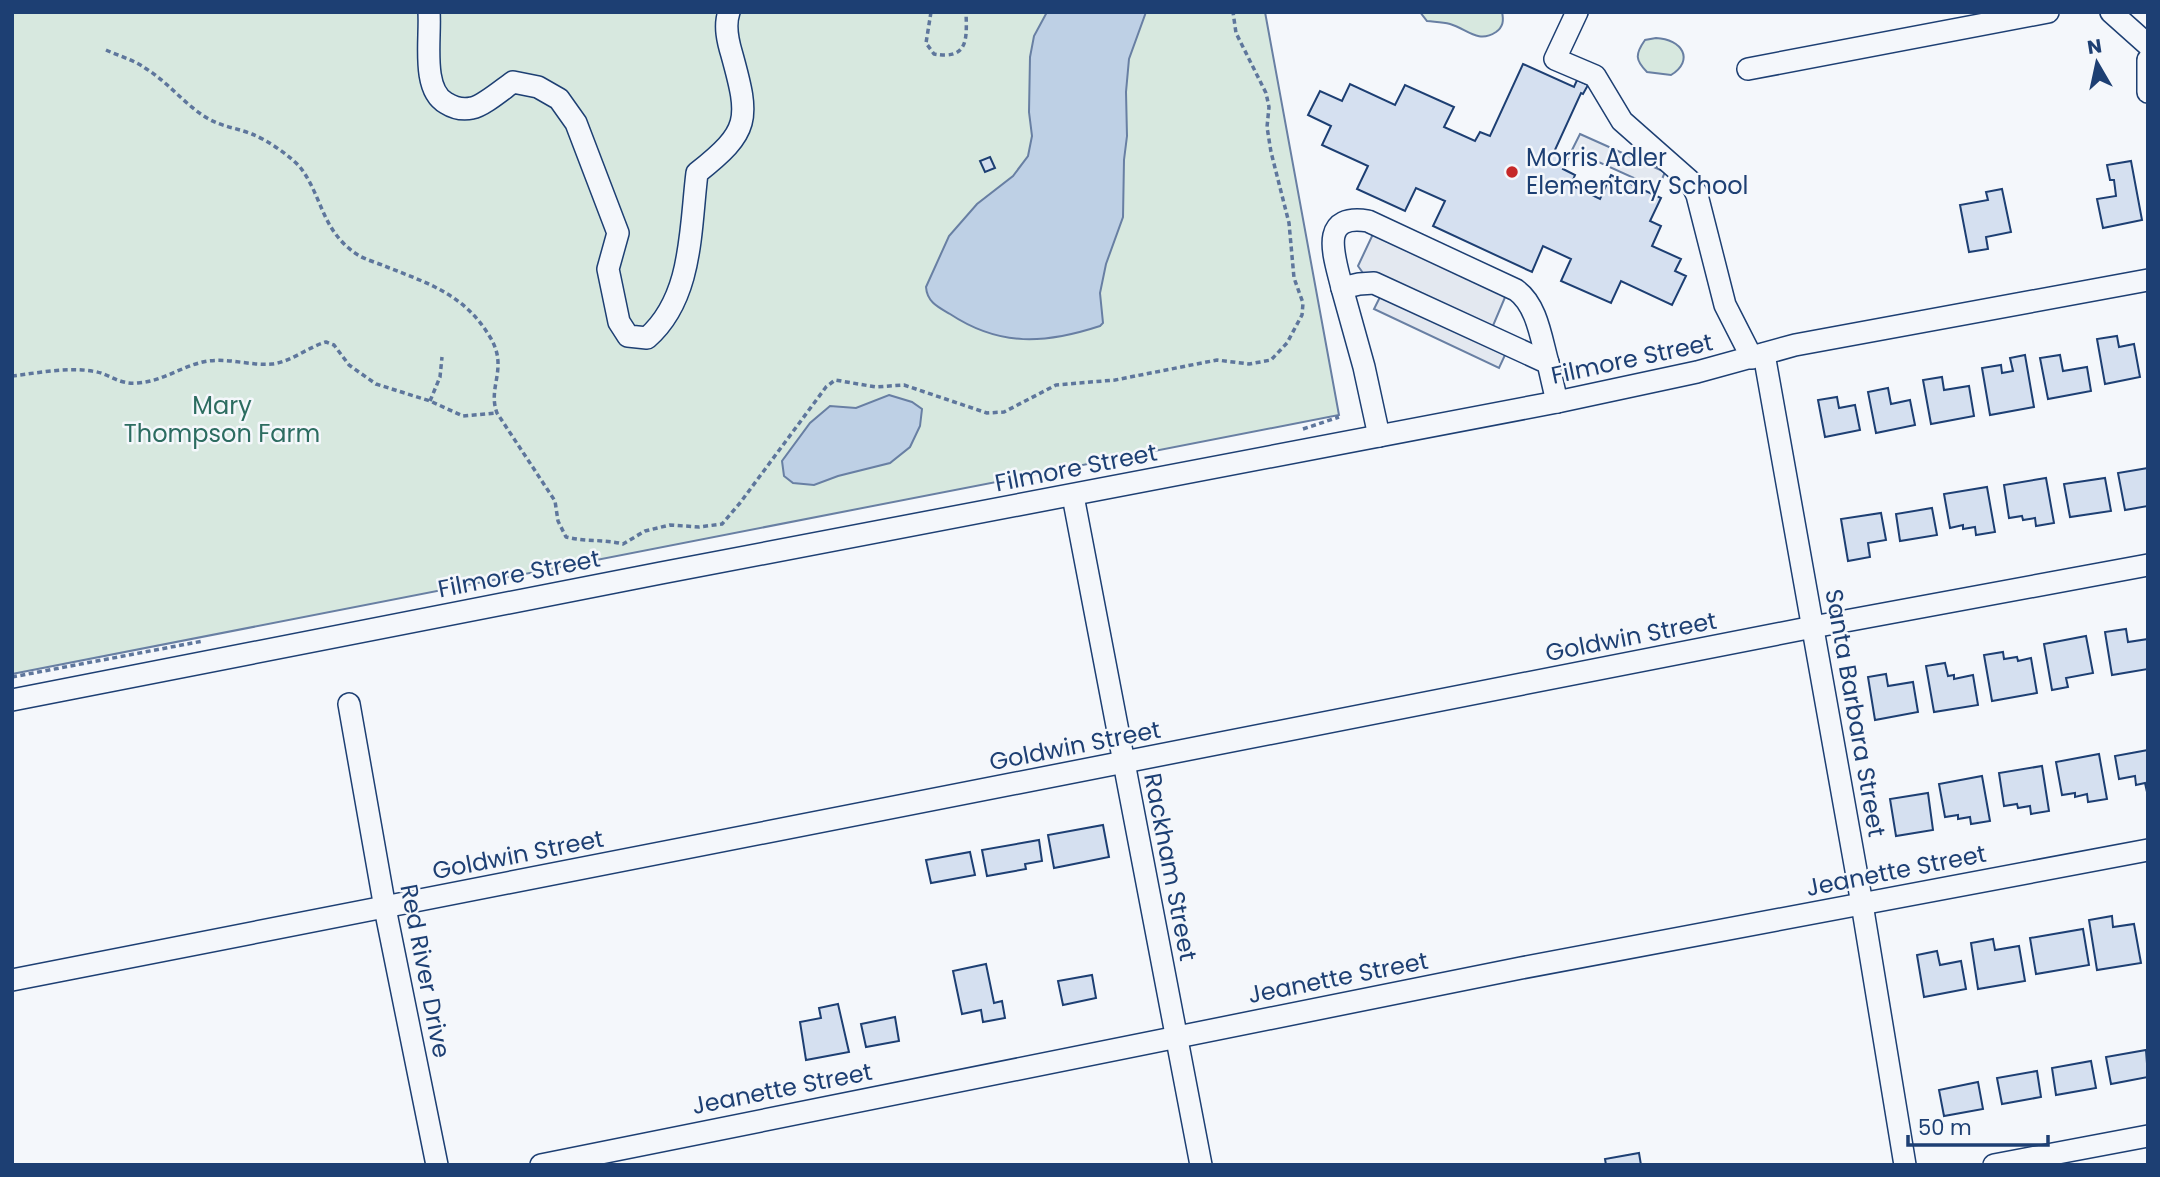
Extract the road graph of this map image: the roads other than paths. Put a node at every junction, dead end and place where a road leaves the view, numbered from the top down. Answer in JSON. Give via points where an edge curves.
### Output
{"nodes":[{"id":1,"x":429,"y":12,"type":"edge"},
{"id":2,"x":729,"y":12,"type":"edge"},
{"id":3,"x":1577,"y":12,"type":"edge"},
{"id":4,"x":2048,"y":12,"type":"edge"},
{"id":5,"x":2111,"y":12,"type":"edge"},
{"id":6,"x":2148,"y":45,"type":"edge"},
{"id":7,"x":2148,"y":60,"type":"edge"},
{"id":8,"x":1748,"y":69,"type":"dead end"},
{"id":9,"x":2148,"y":92,"type":"edge"},
{"id":10,"x":2148,"y":280,"type":"edge"},
{"id":11,"x":1342,"y":288,"type":"junction"},
{"id":12,"x":1758,"y":356,"type":"junction"},
{"id":13,"x":1548,"y":363,"type":"junction"},
{"id":14,"x":1557,"y":402,"type":"junction"},
{"id":15,"x":1380,"y":436,"type":"junction"},
{"id":16,"x":1073,"y":496,"type":"junction"},
{"id":17,"x":2148,"y":565,"type":"edge"},
{"id":18,"x":1814,"y":628,"type":"junction"},
{"id":19,"x":12,"y":700,"type":"edge"},
{"id":20,"x":349,"y":704,"type":"dead end"},
{"id":21,"x":1123,"y":763,"type":"junction"},
{"id":22,"x":2148,"y":850,"type":"edge"},
{"id":23,"x":1862,"y":904,"type":"junction"},
{"id":24,"x":385,"y":908,"type":"junction"},
{"id":25,"x":12,"y":980,"type":"edge"},
{"id":26,"x":1176,"y":1037,"type":"junction"},
{"id":27,"x":2148,"y":1136,"type":"edge"},
{"id":28,"x":437,"y":1165,"type":"edge"},
{"id":29,"x":541,"y":1165,"type":"edge"},
{"id":30,"x":1201,"y":1165,"type":"edge"},
{"id":31,"x":1905,"y":1165,"type":"edge"},
{"id":32,"x":1994,"y":1165,"type":"edge"}],
"edges":[{"from":1,"to":2,"type":"street","via":[[429,64],[438,98],[455,108],[473,108],[513,82],[538,87],[559,99],[576,123],[618,233],[608,269],[619,323],[628,336],[647,338],[662,324],[688,261],[697,173],[729,147],[742,125],[743,104],[726,21]]},
{"from":3,"to":12,"type":"street","name":"Santa Barbara Street","via":[[1555,59],[1594,76],[1622,121],[1690,181],[1725,305]]},
{"from":4,"to":8,"type":"street"},
{"from":5,"to":6,"type":"street"},
{"from":7,"to":9,"type":"street"},
{"from":10,"to":12,"type":"street","name":"Filmore Street","via":[[1795,345]]},
{"from":11,"to":13,"type":"street","via":[[1374,283]]},
{"from":11,"to":13,"type":"street","via":[[1332,245],[1336,230],[1343,221],[1368,221],[1524,296]]},
{"from":11,"to":15,"type":"street"},
{"from":12,"to":14,"type":"street","name":"Filmore Street"},
{"from":12,"to":18,"type":"street","name":"Santa Barbara Street"},
{"from":13,"to":14,"type":"street"},
{"from":14,"to":15,"type":"street","name":"Filmore Street"},
{"from":15,"to":16,"type":"street","name":"Filmore Street"},
{"from":16,"to":19,"type":"street","name":"Filmore Street"},
{"from":16,"to":21,"type":"street","name":"Rackham Street"},
{"from":17,"to":18,"type":"street","name":"Goldwin Street"},
{"from":18,"to":21,"type":"street","name":"Goldwin Street"},
{"from":18,"to":23,"type":"street","name":"Santa Barbara Street"},
{"from":20,"to":24,"type":"street","name":"Red River Drive"},
{"from":21,"to":24,"type":"street","name":"Goldwin Street"},
{"from":21,"to":26,"type":"street","name":"Rackham Street"},
{"from":22,"to":23,"type":"street","name":"Jeanette Street"},
{"from":23,"to":26,"type":"street","name":"Jeanette Street"},
{"from":23,"to":31,"type":"street","name":"Santa Barbara Street"},
{"from":24,"to":25,"type":"street","name":"Goldwin Street"},
{"from":24,"to":28,"type":"street","name":"Red River Drive"},
{"from":26,"to":29,"type":"street","name":"Jeanette Street"},
{"from":26,"to":30,"type":"street","name":"Rackham Street"},
{"from":27,"to":32,"type":"street"}]}
